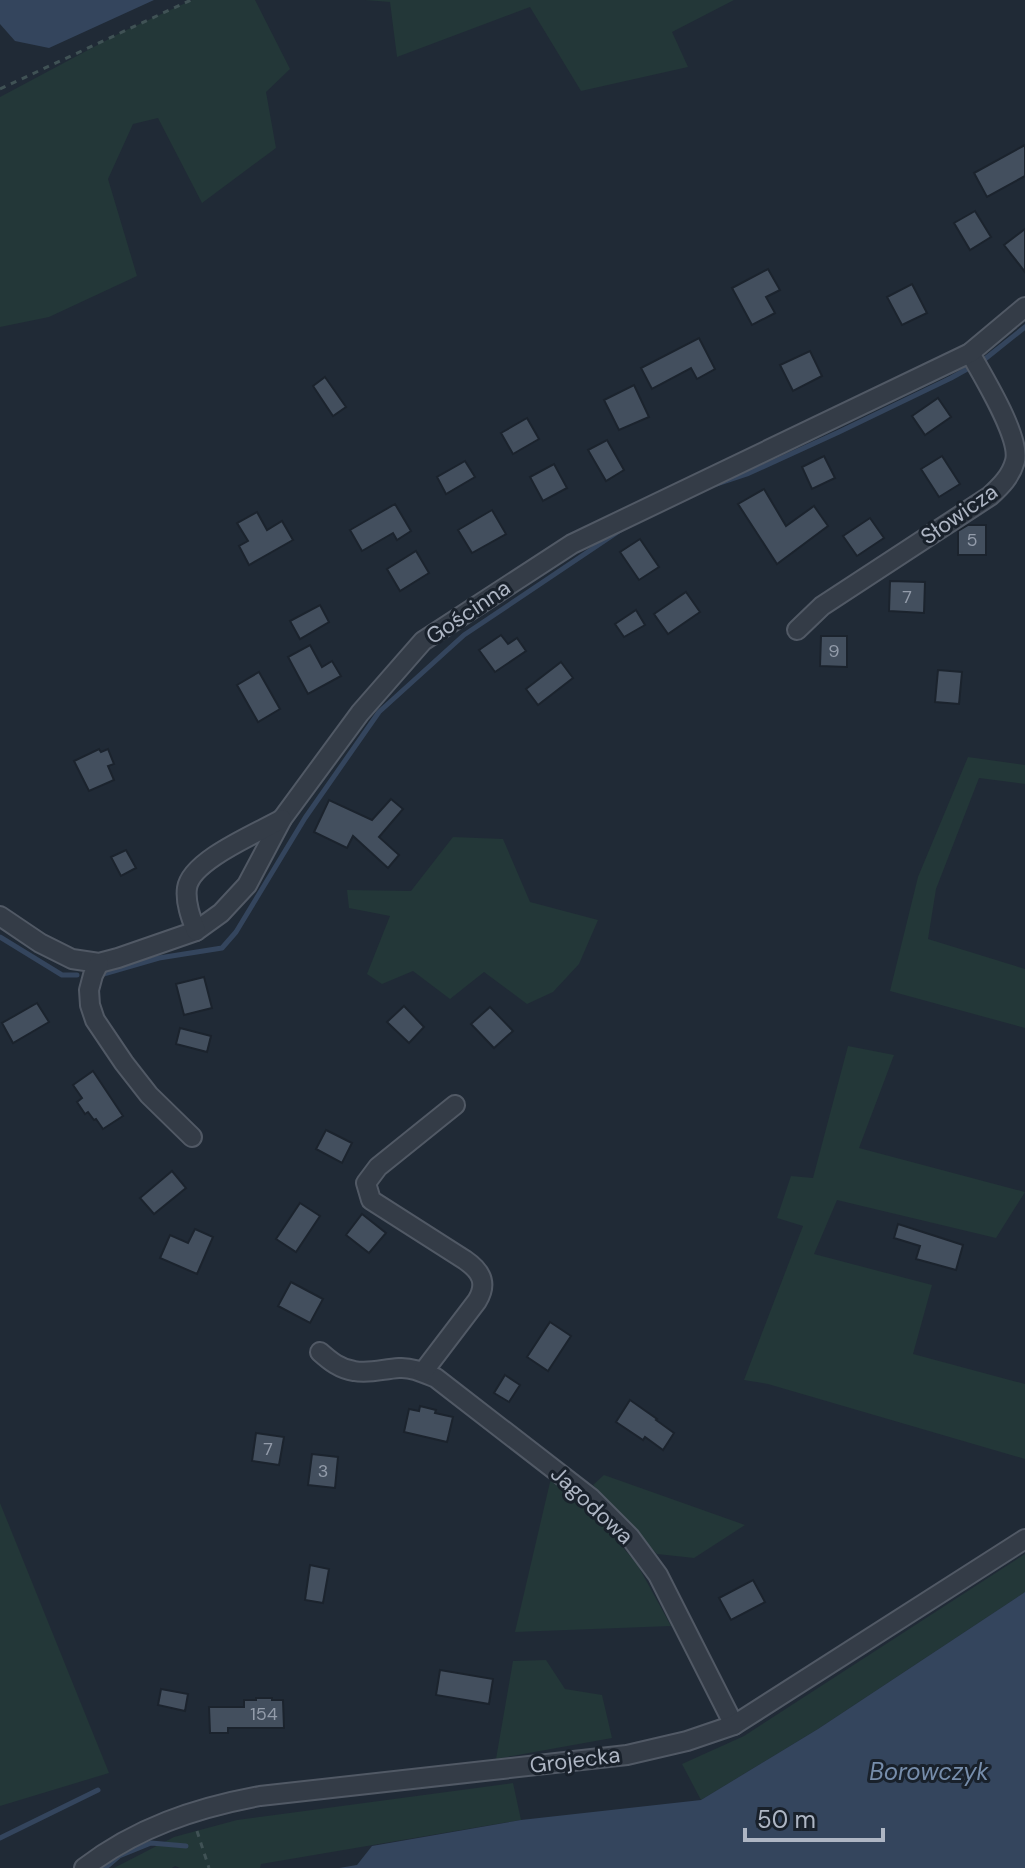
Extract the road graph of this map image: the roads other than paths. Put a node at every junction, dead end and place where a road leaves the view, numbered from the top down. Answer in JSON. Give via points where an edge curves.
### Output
{"nodes":[{"id":1,"x":1025,"y":307,"type":"edge"},
{"id":2,"x":970,"y":353,"type":"junction"},
{"id":3,"x":797,"y":630,"type":"dead end"},
{"id":4,"x":282,"y":819,"type":"junction"},
{"id":5,"x":0,"y":916,"type":"edge"},
{"id":6,"x":196,"y":931,"type":"junction"},
{"id":7,"x":99,"y":963,"type":"junction"},
{"id":8,"x":455,"y":1105,"type":"dead end"},
{"id":9,"x":192,"y":1137,"type":"dead end"},
{"id":10,"x":320,"y":1352,"type":"dead end"},
{"id":11,"x":423,"y":1372,"type":"junction"},
{"id":12,"x":1025,"y":1539,"type":"edge"},
{"id":13,"x":734,"y":1725,"type":"junction"},
{"id":14,"x":84,"y":1868,"type":"edge"}],
"edges":[{"from":1,"to":2,"type":"street","name":"Gościnna"},
{"from":2,"to":3,"type":"street","name":"Słowicza","via":[[1010,430],[1016,458],[1008,478],[990,496],[822,606]]},
{"from":2,"to":4,"type":"street","name":"Gościnna","via":[[572,544],[423,641],[360,713]]},
{"from":4,"to":6,"type":"street","name":"Gościnna","via":[[247,885]]},
{"from":4,"to":6,"type":"street","via":[[207,860],[194,873],[187,895]]},
{"from":5,"to":7,"type":"street","via":[[72,959]]},
{"from":6,"to":7,"type":"street","name":"Gościnna"},
{"from":7,"to":9,"type":"street","via":[[89,990],[93,1017],[145,1091]]},
{"from":8,"to":11,"type":"street","via":[[378,1167],[366,1183],[371,1200],[465,1260],[482,1277],[482,1293]]},
{"from":10,"to":11,"type":"street","name":"Jagodowa","via":[[354,1371]]},
{"from":11,"to":13,"type":"street","name":"Jagodowa","via":[[591,1498],[630,1537],[658,1575]]},
{"from":12,"to":13,"type":"street","name":"Grojecka"},
{"from":13,"to":14,"type":"street","name":"Grojecka","via":[[627,1755],[224,1802],[137,1833]]}]}
